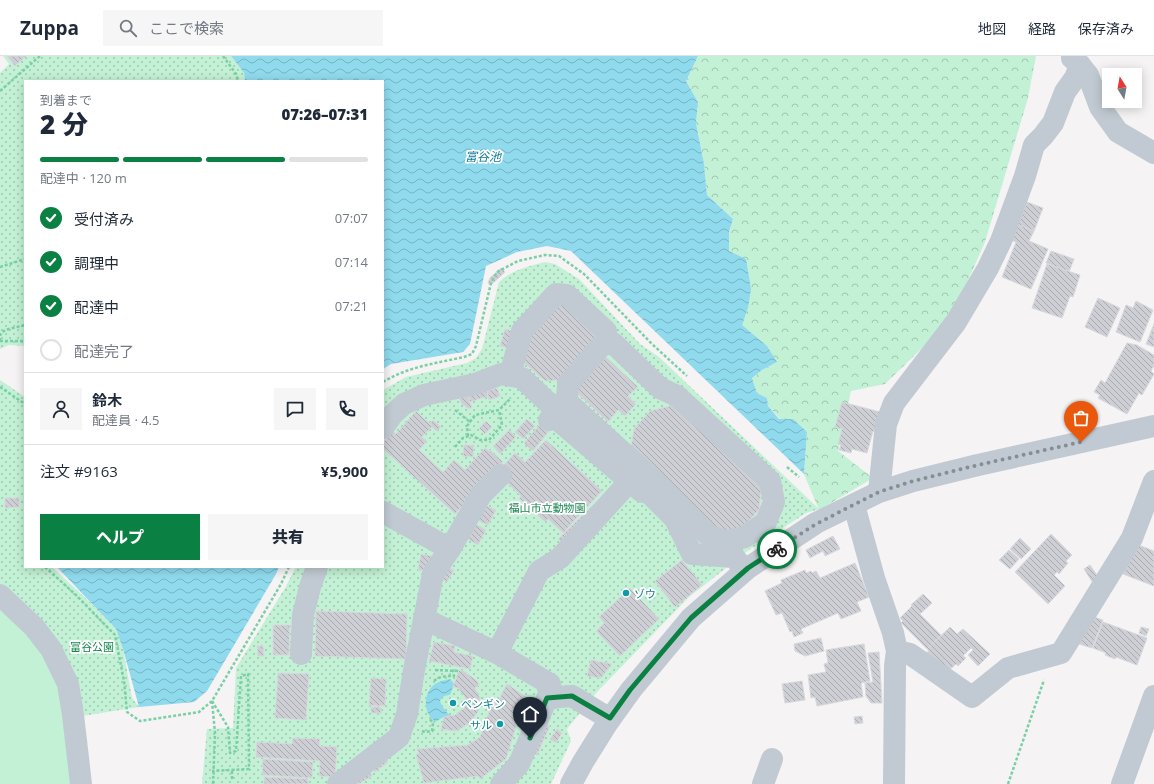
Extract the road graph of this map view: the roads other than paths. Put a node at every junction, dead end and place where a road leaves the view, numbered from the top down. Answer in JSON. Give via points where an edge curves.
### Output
{"nodes":[{"id":1,"x":1075,"y":61,"type":"edge"},
{"id":2,"x":1154,"y":154,"type":"edge"},
{"id":3,"x":608,"y":344,"type":"junction"},
{"id":4,"x":518,"y":379,"type":"junction"},
{"id":5,"x":556,"y":411,"type":"junction"},
{"id":6,"x":1154,"y":426,"type":"edge"},
{"id":7,"x":384,"y":427,"type":"edge"},
{"id":8,"x":501,"y":476,"type":"dead end"},
{"id":9,"x":1154,"y":481,"type":"edge"},
{"id":10,"x":638,"y":486,"type":"junction"},
{"id":11,"x":879,"y":492,"type":"junction"},
{"id":12,"x":854,"y":505,"type":"junction"},
{"id":13,"x":384,"y":513,"type":"edge"},
{"id":14,"x":450,"y":548,"type":"junction"},
{"id":15,"x":316,"y":568,"type":"edge"},
{"id":16,"x":745,"y":570,"type":"junction"},
{"id":17,"x":0,"y":595,"type":"edge"},
{"id":18,"x":424,"y":619,"type":"junction"},
{"id":19,"x":897,"y":651,"type":"junction"},
{"id":20,"x":497,"y":653,"type":"junction"},
{"id":21,"x":301,"y":654,"type":"dead end"},
{"id":22,"x":1154,"y":696,"type":"edge"},
{"id":23,"x":553,"y":698,"type":"junction"},
{"id":24,"x":610,"y":718,"type":"junction"},
{"id":25,"x":772,"y":759,"type":"dead end"},
{"id":26,"x":81,"y":784,"type":"edge"},
{"id":27,"x":338,"y":784,"type":"edge"},
{"id":28,"x":501,"y":784,"type":"edge"},
{"id":29,"x":571,"y":784,"type":"edge"},
{"id":30,"x":762,"y":784,"type":"edge"},
{"id":31,"x":894,"y":784,"type":"edge"},
{"id":32,"x":1122,"y":784,"type":"edge"}],
"edges":[{"from":1,"to":2,"type":"street","via":[[1088,75],[1100,107],[1118,132]]},
{"from":1,"to":11,"type":"street","via":[[1075,78],[1065,92],[1053,123],[1034,145],[1001,241],[988,268],[956,322],[894,403],[886,424]]},
{"from":3,"to":4,"type":"street","via":[[606,331],[567,295],[556,294],[522,331]]},
{"from":3,"to":5,"type":"street","via":[[602,345],[568,384],[567,398]]},
{"from":3,"to":5,"type":"street","via":[[613,343],[660,388],[677,396],[770,481],[774,502],[766,522],[745,537],[725,542],[707,534],[661,487]]},
{"from":4,"to":5,"type":"street"},
{"from":4,"to":7,"type":"street","via":[[501,374],[475,384],[424,395],[404,404]]},
{"from":5,"to":10,"type":"street"},
{"from":6,"to":11,"type":"street","via":[[978,465]]},
{"from":8,"to":14,"type":"street","via":[[481,495]]},
{"from":9,"to":19,"type":"street","via":[[1132,538],[1061,653],[1008,668],[972,697],[910,654]]},
{"from":10,"to":16,"type":"street","via":[[675,519],[692,554],[734,556]]},
{"from":10,"to":20,"type":"street","via":[[560,558],[539,571]]},
{"from":11,"to":12,"type":"street"},
{"from":12,"to":16,"type":"street","via":[[816,524]]},
{"from":12,"to":19,"type":"street"},
{"from":13,"to":14,"type":"street"},
{"from":14,"to":18,"type":"street","via":[[433,574]]},
{"from":15,"to":21,"type":"street","via":[[303,615]]},
{"from":16,"to":24,"type":"street","via":[[691,618],[630,690]]},
{"from":17,"to":26,"type":"street","via":[[34,627],[51,649],[68,684]]},
{"from":18,"to":20,"type":"street"},
{"from":18,"to":27,"type":"street","via":[[407,714],[399,737]]},
{"from":19,"to":31,"type":"street"},
{"from":20,"to":23,"type":"street","via":[[550,684]]},
{"from":22,"to":32,"type":"street"},
{"from":23,"to":24,"type":"street","via":[[572,696]]},
{"from":23,"to":28,"type":"street","via":[[547,698],[518,764]]},
{"from":24,"to":29,"type":"street"},
{"from":25,"to":30,"type":"street"}]}
